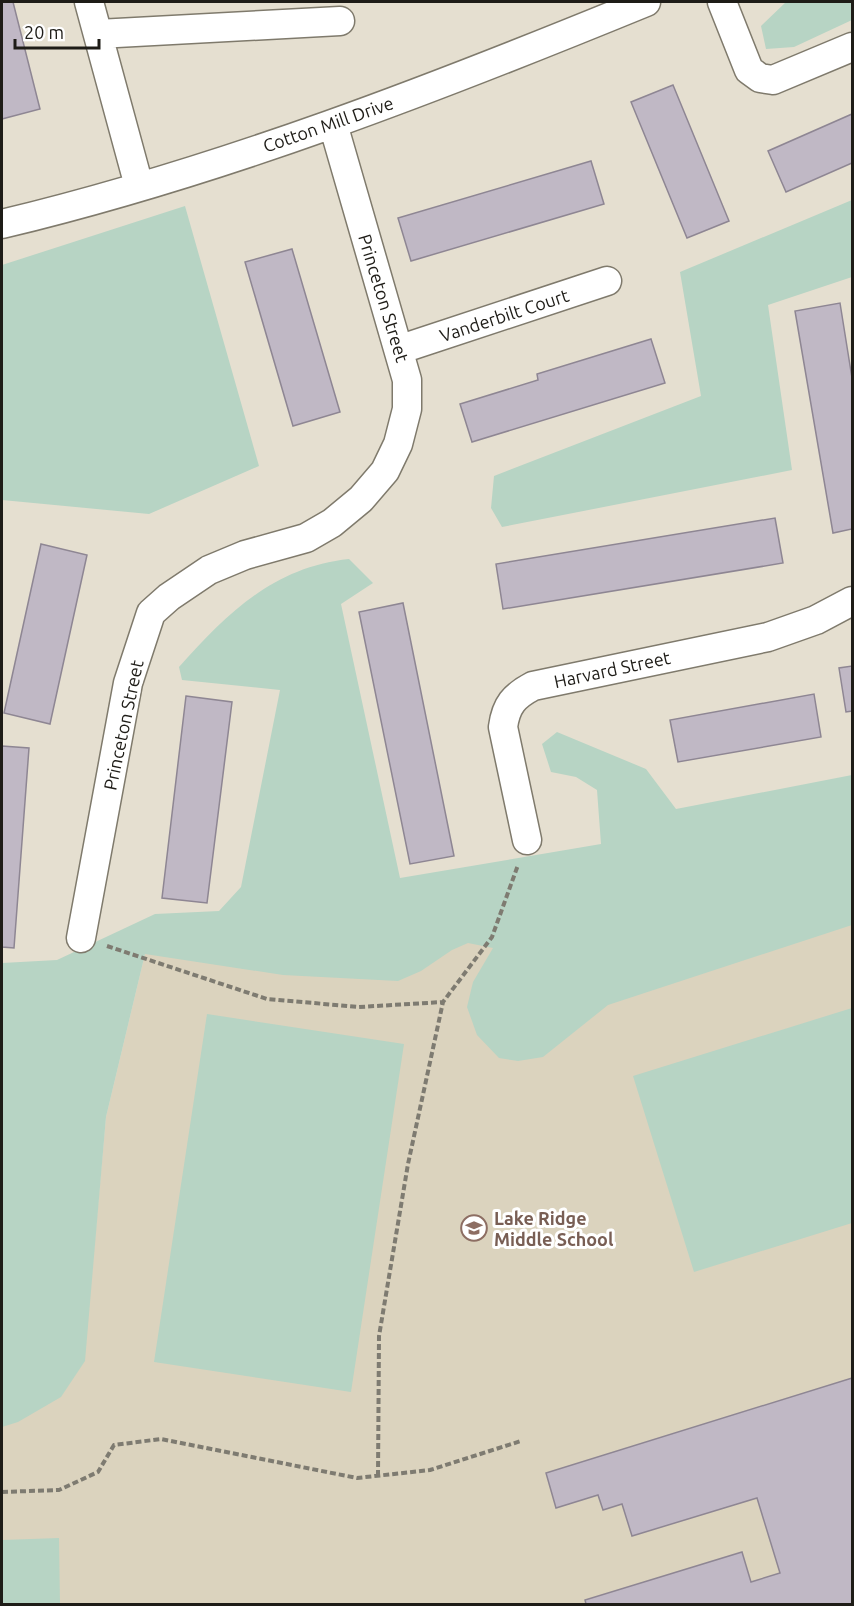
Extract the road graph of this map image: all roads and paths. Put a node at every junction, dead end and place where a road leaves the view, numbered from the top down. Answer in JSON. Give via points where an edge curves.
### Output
{"nodes":[{"id":1,"x":89,"y":2,"type":"edge"},
{"id":2,"x":646,"y":2,"type":"edge"},
{"id":3,"x":722,"y":2,"type":"edge"},
{"id":4,"x":340,"y":21,"type":"dead end"},
{"id":5,"x":98,"y":34,"type":"junction"},
{"id":6,"x":852,"y":48,"type":"edge"},
{"id":7,"x":333,"y":124,"type":"junction"},
{"id":8,"x":139,"y":186,"type":"junction"},
{"id":9,"x":2,"y":224,"type":"edge"},
{"id":10,"x":607,"y":280,"type":"dead end"},
{"id":11,"x":401,"y":349,"type":"junction"},
{"id":12,"x":852,"y":601,"type":"edge"},
{"id":13,"x":527,"y":840,"type":"joint"},
{"id":14,"x":81,"y":938,"type":"joint"},
{"id":15,"x":443,"y":1002,"type":"junction"},
{"id":16,"x":521,"y":1441,"type":"dead end"},
{"id":17,"x":378,"y":1476,"type":"junction"},
{"id":18,"x":2,"y":1492,"type":"edge"}],
"edges":[{"from":1,"to":5,"type":"street"},
{"from":2,"to":7,"type":"street","name":"Cotton Mill Drive"},
{"from":3,"to":6,"type":"street","via":[[748,70],[760,78],[773,80]]},
{"from":4,"to":5,"type":"street"},
{"from":5,"to":8,"type":"street"},
{"from":7,"to":8,"type":"street","name":"Cotton Mill Drive"},
{"from":7,"to":11,"type":"street","name":"Princeton Street"},
{"from":8,"to":9,"type":"street","name":"Cotton Mill Drive"},
{"from":10,"to":11,"type":"street","name":"Vanderbilt Court"},
{"from":11,"to":14,"type":"street","name":"Princeton Street","via":[[407,409],[398,444],[385,471],[361,500],[306,538],[208,570],[151,613],[128,683]]},
{"from":12,"to":13,"type":"street","name":"Harvard Street","via":[[816,620],[768,637],[533,686],[516,695],[505,711],[503,727]]},
{"from":13,"to":15,"type":"path","via":[[492,937]]},
{"from":14,"to":15,"type":"path","via":[[267,999],[359,1007]]},
{"from":15,"to":17,"type":"path","via":[[408,1164],[379,1336]]},
{"from":16,"to":17,"type":"path","via":[[430,1470]]},
{"from":17,"to":18,"type":"path","via":[[357,1478],[161,1439],[114,1445],[98,1472],[59,1490]]}]}
